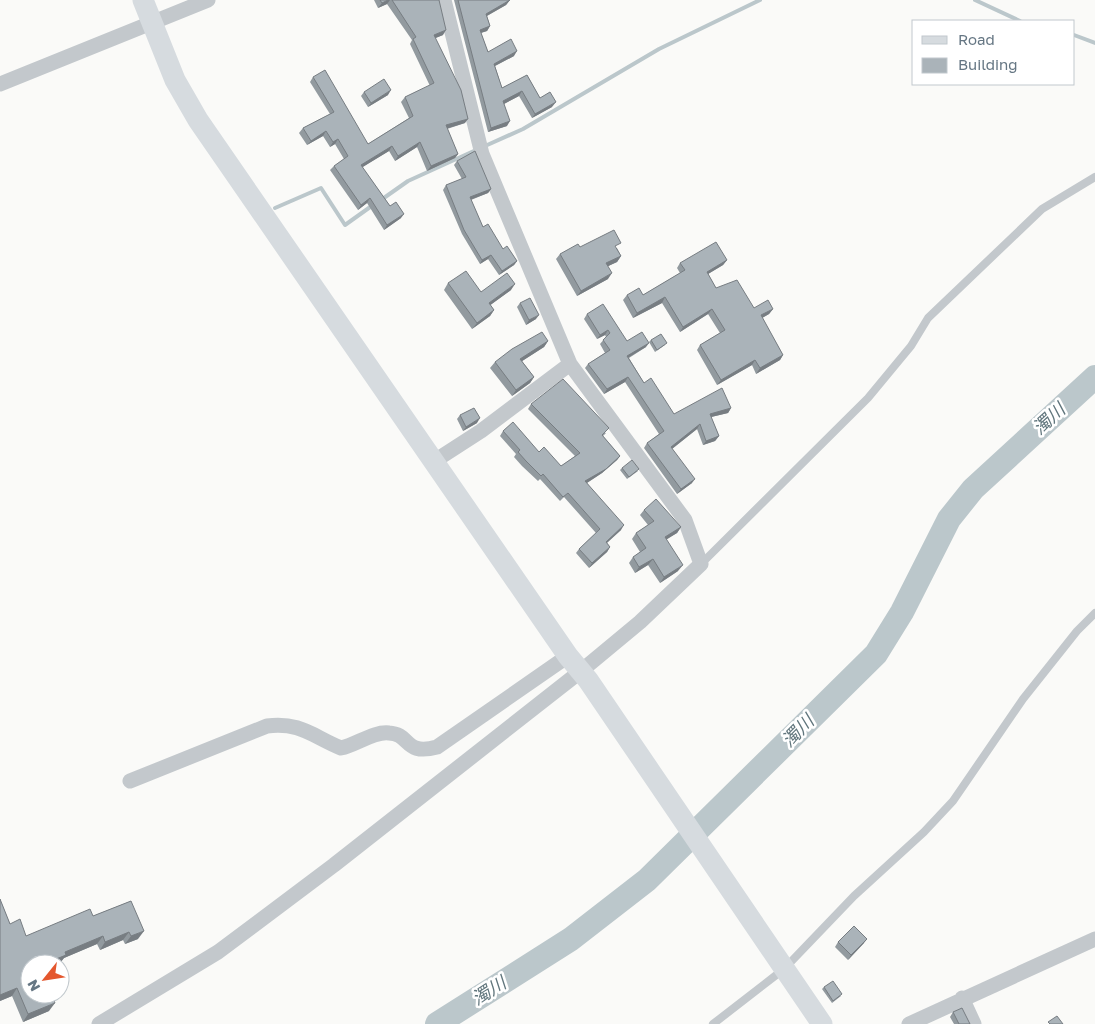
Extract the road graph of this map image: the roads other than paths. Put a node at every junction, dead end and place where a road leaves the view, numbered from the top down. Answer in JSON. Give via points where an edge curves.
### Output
{"nodes":[{"id":1,"x":143,"y":0,"type":"edge"},
{"id":2,"x":208,"y":0,"type":"edge"},
{"id":3,"x":444,"y":0,"type":"edge"},
{"id":4,"x":151,"y":24,"type":"junction"},
{"id":5,"x":0,"y":84,"type":"edge"},
{"id":6,"x":1095,"y":177,"type":"edge"},
{"id":7,"x":570,"y":364,"type":"junction"},
{"id":8,"x":434,"y":462,"type":"junction"},
{"id":9,"x":701,"y":564,"type":"junction"},
{"id":10,"x":1095,"y":613,"type":"edge"},
{"id":11,"x":579,"y":669,"type":"junction"},
{"id":12,"x":130,"y":781,"type":"dead end"},
{"id":13,"x":1095,"y":939,"type":"edge"},
{"id":14,"x":780,"y":962,"type":"junction"},
{"id":15,"x":962,"y":998,"type":"junction"},
{"id":16,"x":99,"y":1024,"type":"edge"},
{"id":17,"x":713,"y":1024,"type":"edge"},
{"id":18,"x":822,"y":1024,"type":"edge"},
{"id":19,"x":909,"y":1024,"type":"edge"},
{"id":20,"x":974,"y":1024,"type":"edge"}],
"edges":[{"from":1,"to":4,"type":"street"},
{"from":2,"to":4,"type":"street"},
{"from":3,"to":7,"type":"street","via":[[482,154]]},
{"from":4,"to":5,"type":"street"},
{"from":4,"to":8,"type":"street","via":[[175,80],[198,120]]},
{"from":6,"to":9,"type":"lane","via":[[1042,209],[928,318],[911,346],[879,386]]},
{"from":7,"to":8,"type":"street","via":[[482,431]]},
{"from":7,"to":9,"type":"street","via":[[685,520]]},
{"from":8,"to":11,"type":"street"},
{"from":9,"to":11,"type":"street","via":[[640,622]]},
{"from":10,"to":14,"type":"lane","via":[[1023,699],[953,801],[924,832]]},
{"from":11,"to":12,"type":"street","via":[[437,747],[423,751],[411,747],[397,734],[386,732],[341,748],[286,724],[267,726]]},
{"from":11,"to":14,"type":"street"},
{"from":11,"to":16,"type":"street","via":[[334,865],[218,952]]},
{"from":13,"to":15,"type":"street"},
{"from":14,"to":17,"type":"lane"},
{"from":14,"to":18,"type":"street"},
{"from":15,"to":19,"type":"street"},
{"from":15,"to":20,"type":"street"}]}
